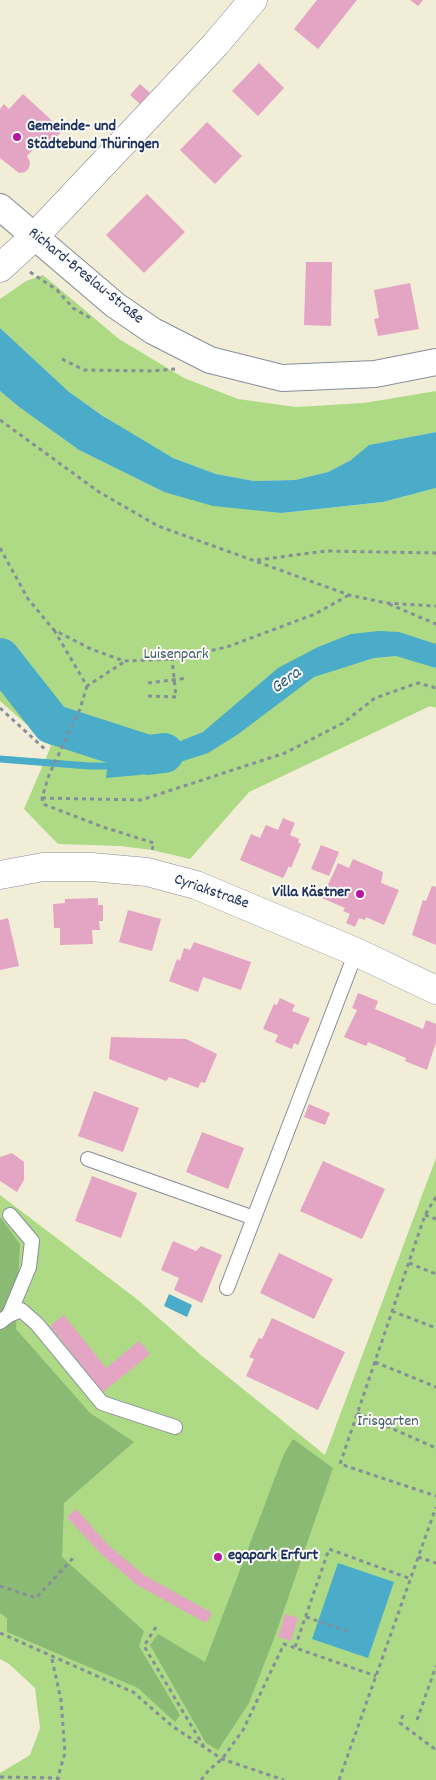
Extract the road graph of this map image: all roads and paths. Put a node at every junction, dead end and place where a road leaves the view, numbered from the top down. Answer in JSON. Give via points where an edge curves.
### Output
{"nodes":[{"id":1,"x":253,"y":0,"type":"edge"},
{"id":2,"x":0,"y":207,"type":"edge"},
{"id":3,"x":35,"y":236,"type":"junction"},
{"id":4,"x":0,"y":268,"type":"edge"},
{"id":5,"x":62,"y":359,"type":"dead end"},
{"id":6,"x":436,"y":362,"type":"edge"},
{"id":7,"x":178,"y":369,"type":"dead end"},
{"id":8,"x":0,"y":420,"type":"edge"},
{"id":9,"x":0,"y":548,"type":"edge"},
{"id":10,"x":436,"y":553,"type":"edge"},
{"id":11,"x":255,"y":560,"type":"junction"},
{"id":12,"x":349,"y":595,"type":"junction"},
{"id":13,"x":386,"y":603,"type":"junction"},
{"id":14,"x":436,"y":606,"type":"edge"},
{"id":15,"x":436,"y":624,"type":"edge"},
{"id":16,"x":54,"y":630,"type":"junction"},
{"id":17,"x":172,"y":659,"type":"junction"},
{"id":18,"x":124,"y":661,"type":"junction"},
{"id":19,"x":187,"y":678,"type":"dead end"},
{"id":20,"x":175,"y":679,"type":"junction"},
{"id":21,"x":148,"y":683,"type":"dead end"},
{"id":22,"x":87,"y":686,"type":"junction"},
{"id":23,"x":436,"y":688,"type":"edge"},
{"id":24,"x":148,"y":696,"type":"dead end"},
{"id":25,"x":0,"y":708,"type":"edge"},
{"id":26,"x":47,"y":750,"type":"dead end"},
{"id":27,"x":42,"y":798,"type":"junction"},
{"id":28,"x":147,"y":872,"type":"junction"},
{"id":29,"x":0,"y":875,"type":"edge"},
{"id":30,"x":356,"y":952,"type":"junction"},
{"id":31,"x":436,"y":990,"type":"edge"},
{"id":32,"x":88,"y":1159,"type":"dead end"},
{"id":33,"x":436,"y":1197,"type":"edge"},
{"id":34,"x":10,"y":1215,"type":"dead end"},
{"id":35,"x":425,"y":1215,"type":"junction"},
{"id":36,"x":254,"y":1218,"type":"junction"},
{"id":37,"x":436,"y":1219,"type":"edge"},
{"id":38,"x":409,"y":1262,"type":"junction"},
{"id":39,"x":436,"y":1274,"type":"edge"},
{"id":40,"x":227,"y":1288,"type":"dead end"},
{"id":41,"x":392,"y":1311,"type":"junction"},
{"id":42,"x":4,"y":1318,"type":"edge"},
{"id":43,"x":436,"y":1328,"type":"edge"},
{"id":44,"x":374,"y":1362,"type":"junction"},
{"id":45,"x":436,"y":1386,"type":"edge"},
{"id":46,"x":357,"y":1413,"type":"junction"},
{"id":47,"x":175,"y":1427,"type":"dead end"},
{"id":48,"x":436,"y":1448,"type":"edge"},
{"id":49,"x":436,"y":1496,"type":"edge"},
{"id":50,"x":436,"y":1508,"type":"edge"},
{"id":51,"x":75,"y":1556,"type":"dead end"},
{"id":52,"x":418,"y":1557,"type":"junction"},
{"id":53,"x":436,"y":1563,"type":"edge"},
{"id":54,"x":411,"y":1579,"type":"junction"},
{"id":55,"x":0,"y":1586,"type":"edge"},
{"id":56,"x":306,"y":1617,"type":"junction"},
{"id":57,"x":156,"y":1627,"type":"dead end"},
{"id":58,"x":347,"y":1632,"type":"dead end"},
{"id":59,"x":0,"y":1633,"type":"edge"},
{"id":60,"x":295,"y":1647,"type":"junction"},
{"id":61,"x":52,"y":1658,"type":"junction"},
{"id":62,"x":436,"y":1666,"type":"edge"},
{"id":63,"x":376,"y":1676,"type":"junction"},
{"id":64,"x":402,"y":1715,"type":"dead end"},
{"id":65,"x":416,"y":1720,"type":"dead end"},
{"id":66,"x":204,"y":1747,"type":"junction"},
{"id":67,"x":436,"y":1750,"type":"edge"},
{"id":68,"x":222,"y":1759,"type":"junction"},
{"id":69,"x":0,"y":1777,"type":"edge"},
{"id":70,"x":58,"y":1779,"type":"edge"},
{"id":71,"x":62,"y":1780,"type":"edge"},
{"id":72,"x":201,"y":1780,"type":"edge"},
{"id":73,"x":284,"y":1780,"type":"edge"},
{"id":74,"x":339,"y":1780,"type":"edge"}],
"edges":[{"from":1,"to":3,"type":"street","via":[[215,45]]},
{"from":2,"to":3,"type":"street","name":"Richard-Breslau-Straße"},
{"from":3,"to":4,"type":"street"},
{"from":3,"to":6,"type":"street","name":"Richard-Breslau-Straße","via":[[130,316],[210,360],[282,378],[375,374]]},
{"from":5,"to":7,"type":"path","via":[[84,370],[152,372]]},
{"from":8,"to":11,"type":"path","via":[[99,492],[158,526]]},
{"from":9,"to":16,"type":"path","via":[[28,599]]},
{"from":10,"to":11,"type":"path","via":[[326,551]]},
{"from":11,"to":12,"type":"path"},
{"from":12,"to":13,"type":"path"},
{"from":12,"to":17,"type":"path","via":[[315,614],[227,647]]},
{"from":13,"to":14,"type":"path"},
{"from":13,"to":15,"type":"path"},
{"from":16,"to":18,"type":"path"},
{"from":16,"to":22,"type":"path"},
{"from":17,"to":18,"type":"path"},
{"from":17,"to":20,"type":"path"},
{"from":18,"to":22,"type":"path"},
{"from":19,"to":20,"type":"path"},
{"from":20,"to":21,"type":"path"},
{"from":20,"to":24,"type":"path","via":[[176,697]]},
{"from":22,"to":27,"type":"path"},
{"from":23,"to":27,"type":"path","via":[[418,683],[375,698],[343,723],[286,753],[141,800]]},
{"from":25,"to":26,"type":"path"},
{"from":27,"to":28,"type":"path","via":[[43,804],[154,843]]},
{"from":28,"to":29,"type":"street","name":"Cyriakstraße","via":[[43,867]]},
{"from":28,"to":30,"type":"street","name":"Cyriakstraße","via":[[196,884]]},
{"from":30,"to":31,"type":"street","name":"Cyriakstraße"},
{"from":30,"to":36,"type":"lane"},
{"from":32,"to":36,"type":"lane"},
{"from":33,"to":35,"type":"path"},
{"from":34,"to":42,"type":"lane","via":[[32,1241],[29,1267]]},
{"from":35,"to":37,"type":"path"},
{"from":35,"to":38,"type":"path"},
{"from":36,"to":40,"type":"lane"},
{"from":38,"to":39,"type":"path"},
{"from":38,"to":41,"type":"path"},
{"from":41,"to":43,"type":"path"},
{"from":41,"to":44,"type":"path"},
{"from":42,"to":47,"type":"lane","via":[[21,1310],[37,1324],[102,1403]]},
{"from":44,"to":45,"type":"path"},
{"from":44,"to":46,"type":"path"},
{"from":46,"to":48,"type":"path"},
{"from":46,"to":49,"type":"path","via":[[340,1464]]},
{"from":50,"to":52,"type":"path"},
{"from":51,"to":55,"type":"path","via":[[36,1598]]},
{"from":52,"to":53,"type":"path"},
{"from":52,"to":54,"type":"path"},
{"from":54,"to":56,"type":"path","via":[[328,1549]]},
{"from":54,"to":63,"type":"path"},
{"from":56,"to":58,"type":"path"},
{"from":56,"to":60,"type":"path"},
{"from":57,"to":66,"type":"path","via":[[144,1646]]},
{"from":59,"to":61,"type":"path"},
{"from":60,"to":63,"type":"path"},
{"from":60,"to":68,"type":"path","via":[[284,1644],[243,1730]]},
{"from":61,"to":66,"type":"path","via":[[133,1692],[172,1726]]},
{"from":61,"to":70,"type":"path","via":[[61,1700],[65,1753]]},
{"from":62,"to":65,"type":"path"},
{"from":63,"to":74,"type":"path"},
{"from":64,"to":67,"type":"path","via":[[400,1723]]},
{"from":66,"to":68,"type":"path"},
{"from":68,"to":72,"type":"path"},
{"from":68,"to":73,"type":"path"},
{"from":69,"to":70,"type":"path"},
{"from":70,"to":71,"type":"path"}]}
